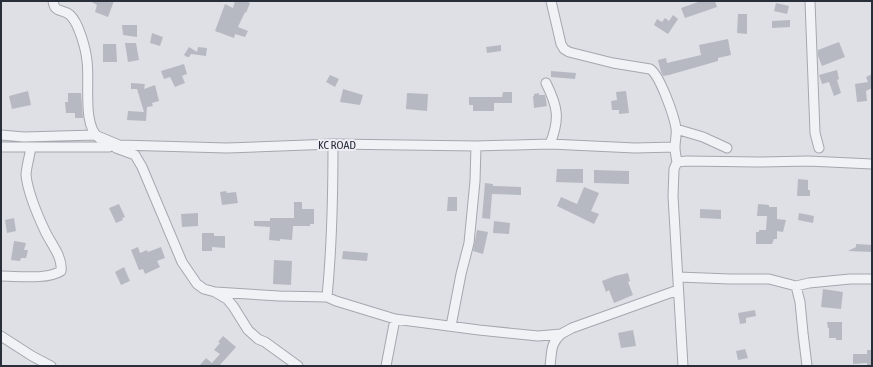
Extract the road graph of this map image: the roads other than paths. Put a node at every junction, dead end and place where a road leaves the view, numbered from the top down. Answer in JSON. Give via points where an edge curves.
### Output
{"nodes":[{"id":1,"x":53,"y":1,"type":"edge"},
{"id":2,"x":551,"y":1,"type":"edge"},
{"id":3,"x":810,"y":1,"type":"edge"},
{"id":4,"x":546,"y":83,"type":"dead end"},
{"id":5,"x":676,"y":129,"type":"junction"},
{"id":6,"x":1,"y":135,"type":"edge"},
{"id":7,"x":95,"y":136,"type":"junction"},
{"id":8,"x":333,"y":144,"type":"junction"},
{"id":9,"x":550,"y":144,"type":"junction"},
{"id":10,"x":476,"y":146,"type":"junction"},
{"id":11,"x":1,"y":147,"type":"edge"},
{"id":12,"x":30,"y":147,"type":"junction"},
{"id":13,"x":110,"y":147,"type":"junction"},
{"id":14,"x":675,"y":147,"type":"junction"},
{"id":15,"x":727,"y":148,"type":"dead end"},
{"id":16,"x":819,"y":148,"type":"dead end"},
{"id":17,"x":677,"y":162,"type":"junction"},
{"id":18,"x":872,"y":164,"type":"edge"},
{"id":19,"x":1,"y":276,"type":"edge"},
{"id":20,"x":678,"y":277,"type":"junction"},
{"id":21,"x":872,"y":279,"type":"edge"},
{"id":22,"x":796,"y":286,"type":"junction"},
{"id":23,"x":678,"y":290,"type":"junction"},
{"id":24,"x":215,"y":292,"type":"junction"},
{"id":25,"x":327,"y":297,"type":"junction"},
{"id":26,"x":395,"y":319,"type":"junction"},
{"id":27,"x":451,"y":326,"type":"junction"},
{"id":28,"x":561,"y":334,"type":"junction"},
{"id":29,"x":1,"y":336,"type":"edge"},
{"id":30,"x":51,"y":366,"type":"edge"},
{"id":31,"x":296,"y":366,"type":"edge"},
{"id":32,"x":386,"y":366,"type":"edge"},
{"id":33,"x":550,"y":366,"type":"edge"},
{"id":34,"x":683,"y":366,"type":"edge"},
{"id":35,"x":807,"y":366,"type":"edge"}],
"edges":[{"from":1,"to":7,"type":"street","via":[[57,10],[70,15],[76,23],[85,48],[89,74],[90,122]]},
{"from":2,"to":5,"type":"street","via":[[564,49],[613,63],[650,69],[658,78]]},
{"from":3,"to":16,"type":"street","via":[[815,132]]},
{"from":4,"to":9,"type":"street","via":[[554,100],[557,124]]},
{"from":5,"to":14,"type":"street"},
{"from":5,"to":15,"type":"street"},
{"from":6,"to":7,"type":"street","name":"KC ROAD"},
{"from":7,"to":8,"type":"street","name":"KC ROAD","via":[[119,145],[227,148]]},
{"from":7,"to":13,"type":"street"},
{"from":8,"to":10,"type":"street","name":"KC ROAD"},
{"from":8,"to":25,"type":"street","via":[[334,199]]},
{"from":9,"to":10,"type":"street","name":"KC ROAD"},
{"from":9,"to":14,"type":"street","name":"KC ROAD"},
{"from":10,"to":27,"type":"street","via":[[476,181],[470,236]]},
{"from":11,"to":12,"type":"street"},
{"from":12,"to":13,"type":"street"},
{"from":12,"to":19,"type":"street","via":[[26,174],[45,232],[59,257],[61,271],[55,275]]},
{"from":13,"to":24,"type":"street","via":[[135,155],[186,269],[196,284]]},
{"from":14,"to":17,"type":"street"},
{"from":17,"to":18,"type":"street","via":[[808,161]]},
{"from":17,"to":20,"type":"street","via":[[674,169],[673,196]]},
{"from":20,"to":22,"type":"street","via":[[730,280],[769,278]]},
{"from":20,"to":23,"type":"street"},
{"from":21,"to":22,"type":"street","via":[[836,280]]},
{"from":22,"to":35,"type":"street"},
{"from":23,"to":28,"type":"street"},
{"from":23,"to":34,"type":"street"},
{"from":24,"to":25,"type":"street"},
{"from":24,"to":31,"type":"street","via":[[233,306],[248,330]]},
{"from":25,"to":26,"type":"street"},
{"from":26,"to":27,"type":"street"},
{"from":26,"to":32,"type":"street"},
{"from":27,"to":28,"type":"street","via":[[538,336]]},
{"from":28,"to":33,"type":"street","via":[[552,345]]},
{"from":29,"to":30,"type":"street"}]}
